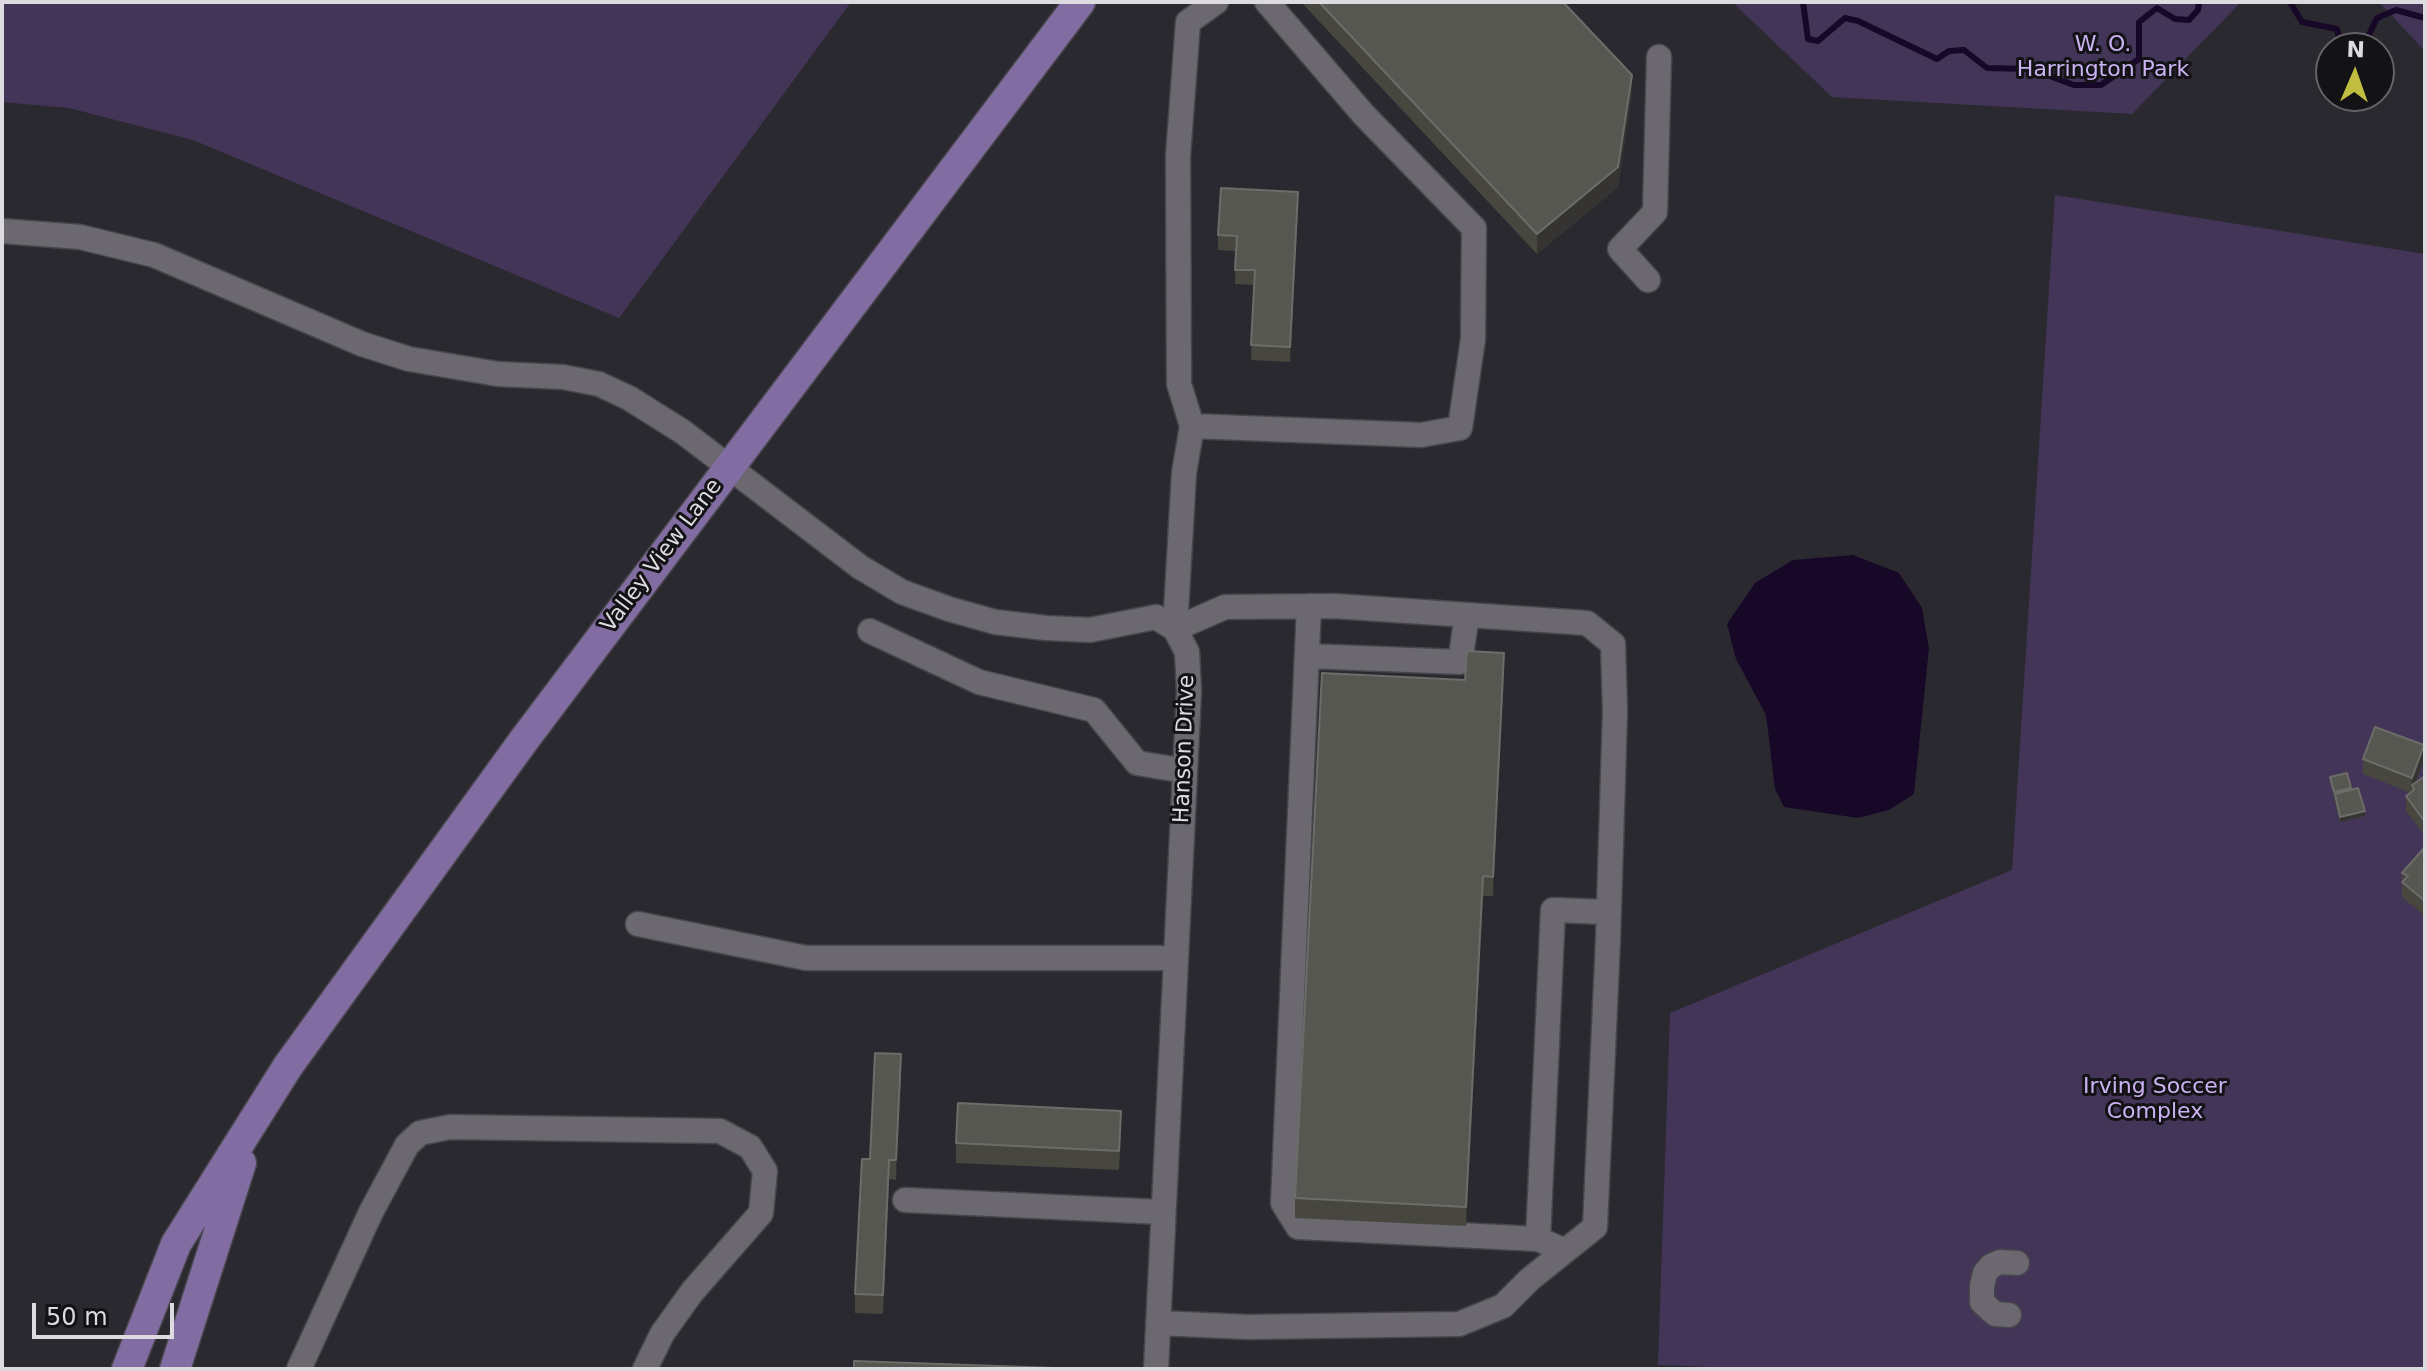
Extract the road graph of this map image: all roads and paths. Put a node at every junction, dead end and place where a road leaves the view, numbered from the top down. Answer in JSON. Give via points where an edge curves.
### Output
{"nodes":[{"id":1,"x":1080,"y":2,"type":"edge"},
{"id":2,"x":1216,"y":2,"type":"edge"},
{"id":3,"x":1267,"y":2,"type":"edge"},
{"id":4,"x":1659,"y":57,"type":"dead end"},
{"id":5,"x":2,"y":231,"type":"edge"},
{"id":6,"x":1648,"y":280,"type":"dead end"},
{"id":7,"x":1192,"y":426,"type":"junction"},
{"id":8,"x":728,"y":467,"type":"junction"},
{"id":9,"x":1309,"y":606,"type":"junction"},
{"id":10,"x":1467,"y":615,"type":"junction"},
{"id":11,"x":1175,"y":629,"type":"junction"},
{"id":12,"x":870,"y":631,"type":"dead end"},
{"id":13,"x":1307,"y":656,"type":"junction"},
{"id":14,"x":1185,"y":771,"type":"junction"},
{"id":15,"x":1609,"y":912,"type":"junction"},
{"id":16,"x":638,"y":924,"type":"dead end"},
{"id":17,"x":1175,"y":958,"type":"junction"},
{"id":18,"x":256,"y":1119,"type":"junction"},
{"id":19,"x":905,"y":1200,"type":"dead end"},
{"id":20,"x":1162,"y":1212,"type":"junction"},
{"id":21,"x":1538,"y":1239,"type":"junction"},
{"id":22,"x":1565,"y":1251,"type":"junction"},
{"id":23,"x":2017,"y":1263,"type":"dead end"},
{"id":24,"x":2009,"y":1315,"type":"dead end"},
{"id":25,"x":1158,"y":1323,"type":"junction"},
{"id":26,"x":127,"y":1369,"type":"edge"},
{"id":27,"x":175,"y":1369,"type":"edge"},
{"id":28,"x":299,"y":1369,"type":"edge"},
{"id":29,"x":645,"y":1369,"type":"edge"},
{"id":30,"x":1156,"y":1369,"type":"edge"}],
"edges":[{"from":1,"to":8,"type":"main road","name":"Valley View Lane"},
{"from":2,"to":7,"type":"street","via":[[1188,22],[1178,156],[1179,384]]},
{"from":3,"to":7,"type":"street","via":[[1364,115],[1474,228],[1473,339],[1460,428],[1421,435]]},
{"from":4,"to":6,"type":"street","via":[[1655,212],[1620,249]]},
{"from":5,"to":8,"type":"street","via":[[120,245],[409,359],[599,384],[629,398]]},
{"from":7,"to":11,"type":"street","via":[[1184,473]]},
{"from":8,"to":11,"type":"street","via":[[838,552],[914,596],[995,622],[1090,630],[1156,617]]},
{"from":8,"to":18,"type":"main road","name":"Valley View Lane","via":[[320,1020]]},
{"from":9,"to":10,"type":"street"},
{"from":9,"to":11,"type":"street","via":[[1225,607]]},
{"from":9,"to":13,"type":"street"},
{"from":10,"to":13,"type":"street","via":[[1460,662]]},
{"from":10,"to":15,"type":"street","via":[[1587,623],[1613,644]]},
{"from":11,"to":14,"type":"street","name":"Hanson Drive","via":[[1187,652]]},
{"from":12,"to":14,"type":"street","via":[[979,682],[1094,710],[1137,763]]},
{"from":13,"to":21,"type":"street","via":[[1283,1203],[1298,1227]]},
{"from":14,"to":17,"type":"street","name":"Hanson Drive"},
{"from":15,"to":21,"type":"street","via":[[1553,910]]},
{"from":15,"to":22,"type":"street","via":[[1595,1227]]},
{"from":16,"to":17,"type":"street","via":[[806,958]]},
{"from":17,"to":20,"type":"street","name":"Hanson Drive"},
{"from":18,"to":26,"type":"main road","name":"Valley View Lane","via":[[176,1244]]},
{"from":18,"to":27,"type":"main road","name":"Valley View Lane"},
{"from":19,"to":20,"type":"street"},
{"from":20,"to":25,"type":"street","name":"Hanson Drive"},
{"from":21,"to":22,"type":"street"},
{"from":22,"to":25,"type":"street","via":[[1503,1306],[1459,1324]]},
{"from":23,"to":24,"type":"street","via":[[1991,1266],[1982,1286],[1982,1302],[1995,1314]]},
{"from":25,"to":30,"type":"street","name":"Hanson Drive"},
{"from":28,"to":29,"type":"street","via":[[371,1212],[407,1145],[420,1133],[450,1127],[720,1131],[750,1147],[765,1171],[761,1213],[692,1292]]}]}
